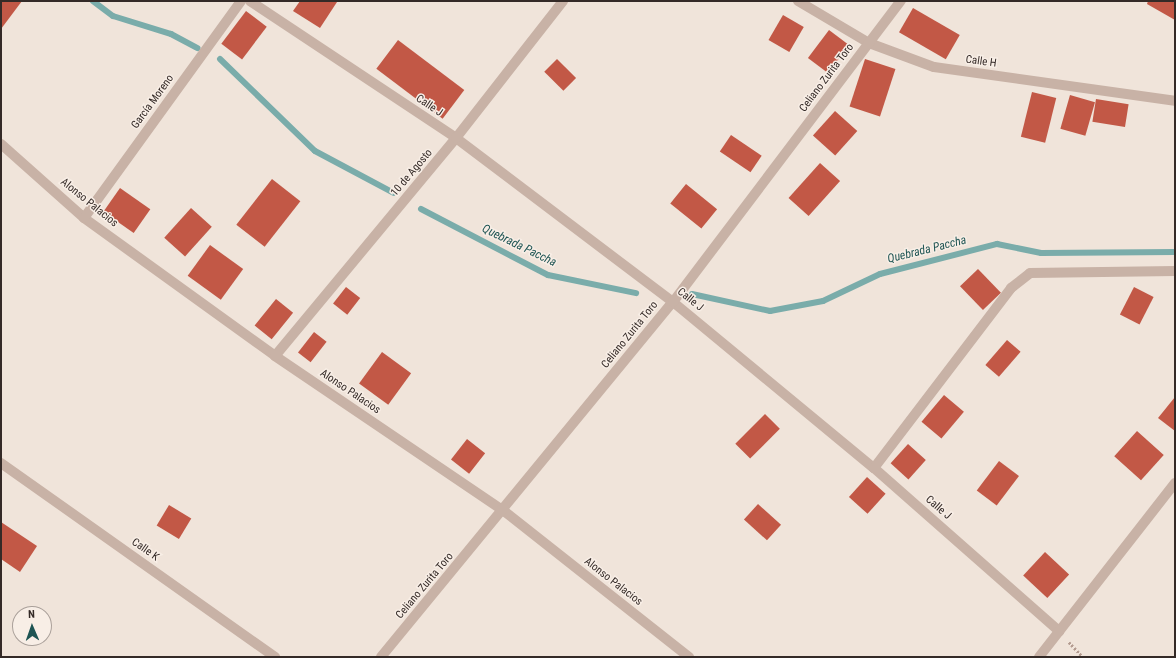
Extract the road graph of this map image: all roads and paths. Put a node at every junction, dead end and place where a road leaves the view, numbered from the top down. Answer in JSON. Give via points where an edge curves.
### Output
{"nodes":[{"id":1,"x":241,"y":1,"type":"edge"},
{"id":2,"x":250,"y":1,"type":"edge"},
{"id":3,"x":563,"y":1,"type":"edge"},
{"id":4,"x":798,"y":1,"type":"edge"},
{"id":5,"x":901,"y":1,"type":"edge"},
{"id":6,"x":869,"y":42,"type":"junction"},
{"id":7,"x":1175,"y":101,"type":"edge"},
{"id":8,"x":456,"y":138,"type":"junction"},
{"id":9,"x":1,"y":144,"type":"edge"},
{"id":10,"x":84,"y":218,"type":"junction"},
{"id":11,"x":1175,"y":271,"type":"edge"},
{"id":12,"x":673,"y":302,"type":"junction"},
{"id":13,"x":274,"y":356,"type":"junction"},
{"id":14,"x":1,"y":463,"type":"edge"},
{"id":15,"x":874,"y":468,"type":"junction"},
{"id":16,"x":1175,"y":483,"type":"edge"},
{"id":17,"x":504,"y":511,"type":"junction"},
{"id":18,"x":1059,"y":631,"type":"junction"},
{"id":19,"x":275,"y":657,"type":"edge"},
{"id":20,"x":381,"y":657,"type":"edge"},
{"id":21,"x":689,"y":657,"type":"edge"},
{"id":22,"x":1083,"y":657,"type":"edge"}],
"edges":[{"from":1,"to":10,"type":"street","name":"García Moreno"},
{"from":2,"to":8,"type":"street","name":"Calle J"},
{"from":3,"to":8,"type":"street","name":"10 de Agosto"},
{"from":4,"to":6,"type":"street","name":"Calle H"},
{"from":5,"to":6,"type":"street","name":"Celiano Zurita Toro"},
{"from":6,"to":7,"type":"street","name":"Calle H","via":[[934,67]]},
{"from":6,"to":12,"type":"street","name":"Celiano Zurita Toro"},
{"from":8,"to":12,"type":"street","name":"Calle J"},
{"from":8,"to":13,"type":"street","name":"10 de Agosto"},
{"from":9,"to":10,"type":"street","name":"Alonso Palacios"},
{"from":10,"to":13,"type":"street","name":"Alonso Palacios"},
{"from":11,"to":15,"type":"street","via":[[1030,273],[1011,288]]},
{"from":12,"to":15,"type":"street","name":"Calle J"},
{"from":12,"to":17,"type":"street","name":"Celiano Zurita Toro"},
{"from":13,"to":17,"type":"street","name":"Alonso Palacios"},
{"from":14,"to":19,"type":"street","name":"Calle K"},
{"from":15,"to":18,"type":"street","name":"Calle J"},
{"from":16,"to":18,"type":"street"},
{"from":16,"to":18,"type":"street","via":[[1039,657]]},
{"from":17,"to":20,"type":"street","name":"Celiano Zurita Toro"},
{"from":17,"to":21,"type":"street","name":"Alonso Palacios"},
{"from":18,"to":22,"type":"path"}]}
